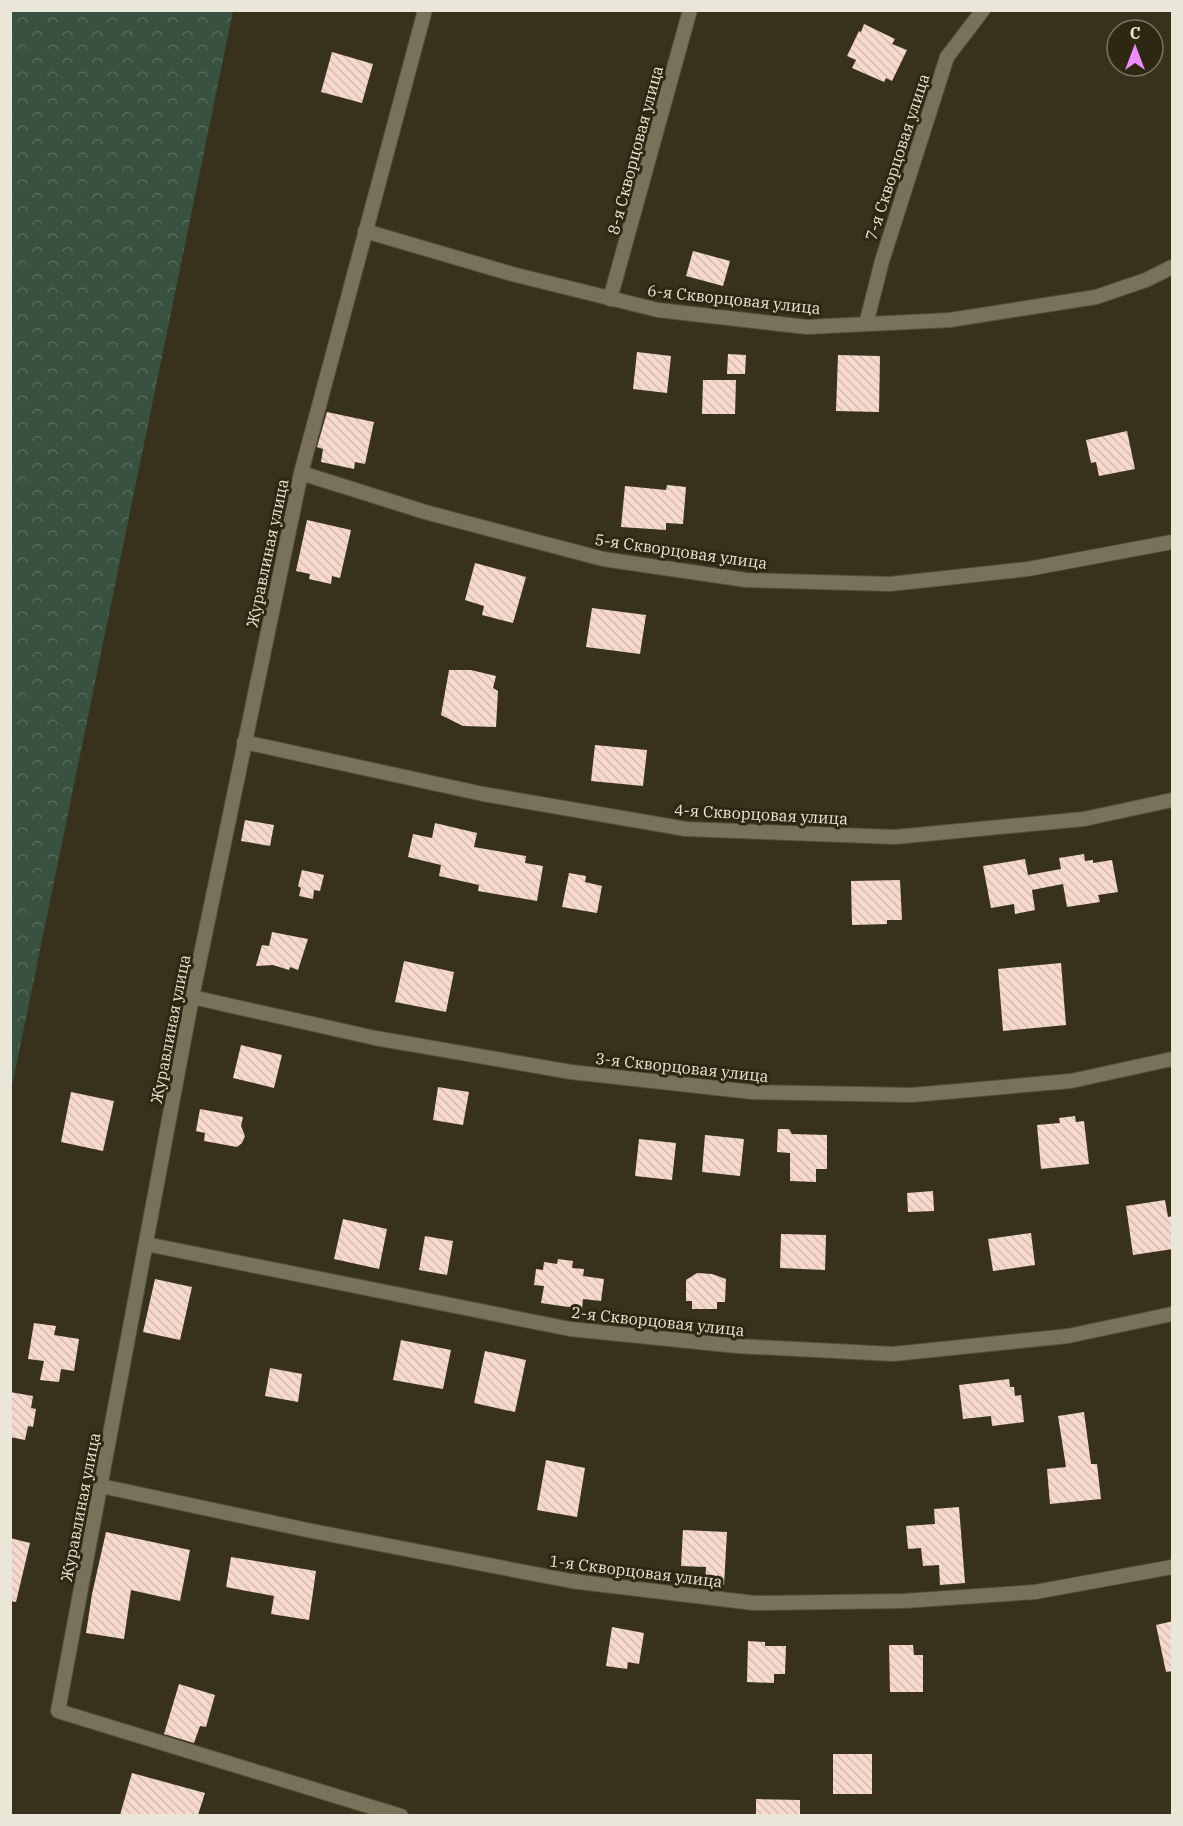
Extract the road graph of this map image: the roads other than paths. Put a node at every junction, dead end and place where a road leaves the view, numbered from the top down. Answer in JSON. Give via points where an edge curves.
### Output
{"nodes":[{"id":1,"x":425,"y":10,"type":"edge"},
{"id":2,"x":690,"y":10,"type":"edge"},
{"id":3,"x":984,"y":10,"type":"edge"},
{"id":4,"x":365,"y":231,"type":"junction"},
{"id":5,"x":1173,"y":267,"type":"edge"},
{"id":6,"x":610,"y":298,"type":"junction"},
{"id":7,"x":866,"y":324,"type":"junction"},
{"id":8,"x":301,"y":473,"type":"junction"},
{"id":9,"x":1173,"y":542,"type":"edge"},
{"id":10,"x":244,"y":742,"type":"junction"},
{"id":11,"x":1173,"y":800,"type":"edge"},
{"id":12,"x":192,"y":997,"type":"junction"},
{"id":13,"x":1173,"y":1059,"type":"edge"},
{"id":14,"x":146,"y":1244,"type":"junction"},
{"id":15,"x":1173,"y":1314,"type":"edge"},
{"id":16,"x":101,"y":1486,"type":"junction"},
{"id":17,"x":1173,"y":1567,"type":"edge"},
{"id":18,"x":402,"y":1815,"type":"edge"}],
"edges":[{"from":1,"to":4,"type":"street","name":"Журавлиная улица"},
{"from":2,"to":6,"type":"street","name":"8-я Скворцовая улица"},
{"from":3,"to":7,"type":"street","name":"7-я Скворцовая улица","via":[[947,57]]},
{"from":4,"to":6,"type":"street","name":"6-я Скворцовая улица"},
{"from":4,"to":8,"type":"street","name":"Журавлиная улица"},
{"from":5,"to":7,"type":"street","name":"6-я Скворцовая улица","via":[[1096,297],[950,320]]},
{"from":6,"to":7,"type":"street","name":"6-я Скворцовая улица","via":[[658,310],[807,327]]},
{"from":8,"to":9,"type":"street","name":"5-я Скворцовая улица","via":[[425,512],[603,559],[746,580],[890,584],[1028,569]]},
{"from":8,"to":10,"type":"street","name":"Журавлиная улица"},
{"from":10,"to":11,"type":"street","name":"4-я Скворцовая улица","via":[[483,794],[686,829],[895,837],[1084,819]]},
{"from":10,"to":12,"type":"street","name":"Журавлиная улица"},
{"from":12,"to":13,"type":"street","name":"3-я Скворцовая улица","via":[[375,1038],[571,1072],[752,1092],[912,1095],[1071,1081]]},
{"from":12,"to":14,"type":"street","name":"Журавлиная улица"},
{"from":14,"to":15,"type":"street","name":"2-я Скворцовая улица","via":[[570,1329],[737,1346],[894,1354],[1068,1336]]},
{"from":14,"to":16,"type":"street","name":"Журавлиная улица"},
{"from":16,"to":17,"type":"street","name":"1-я Скворцовая улица","via":[[571,1581],[754,1603],[903,1601],[1035,1592]]},
{"from":16,"to":18,"type":"street","name":"Журавлиная улица","via":[[58,1712]]}]}
